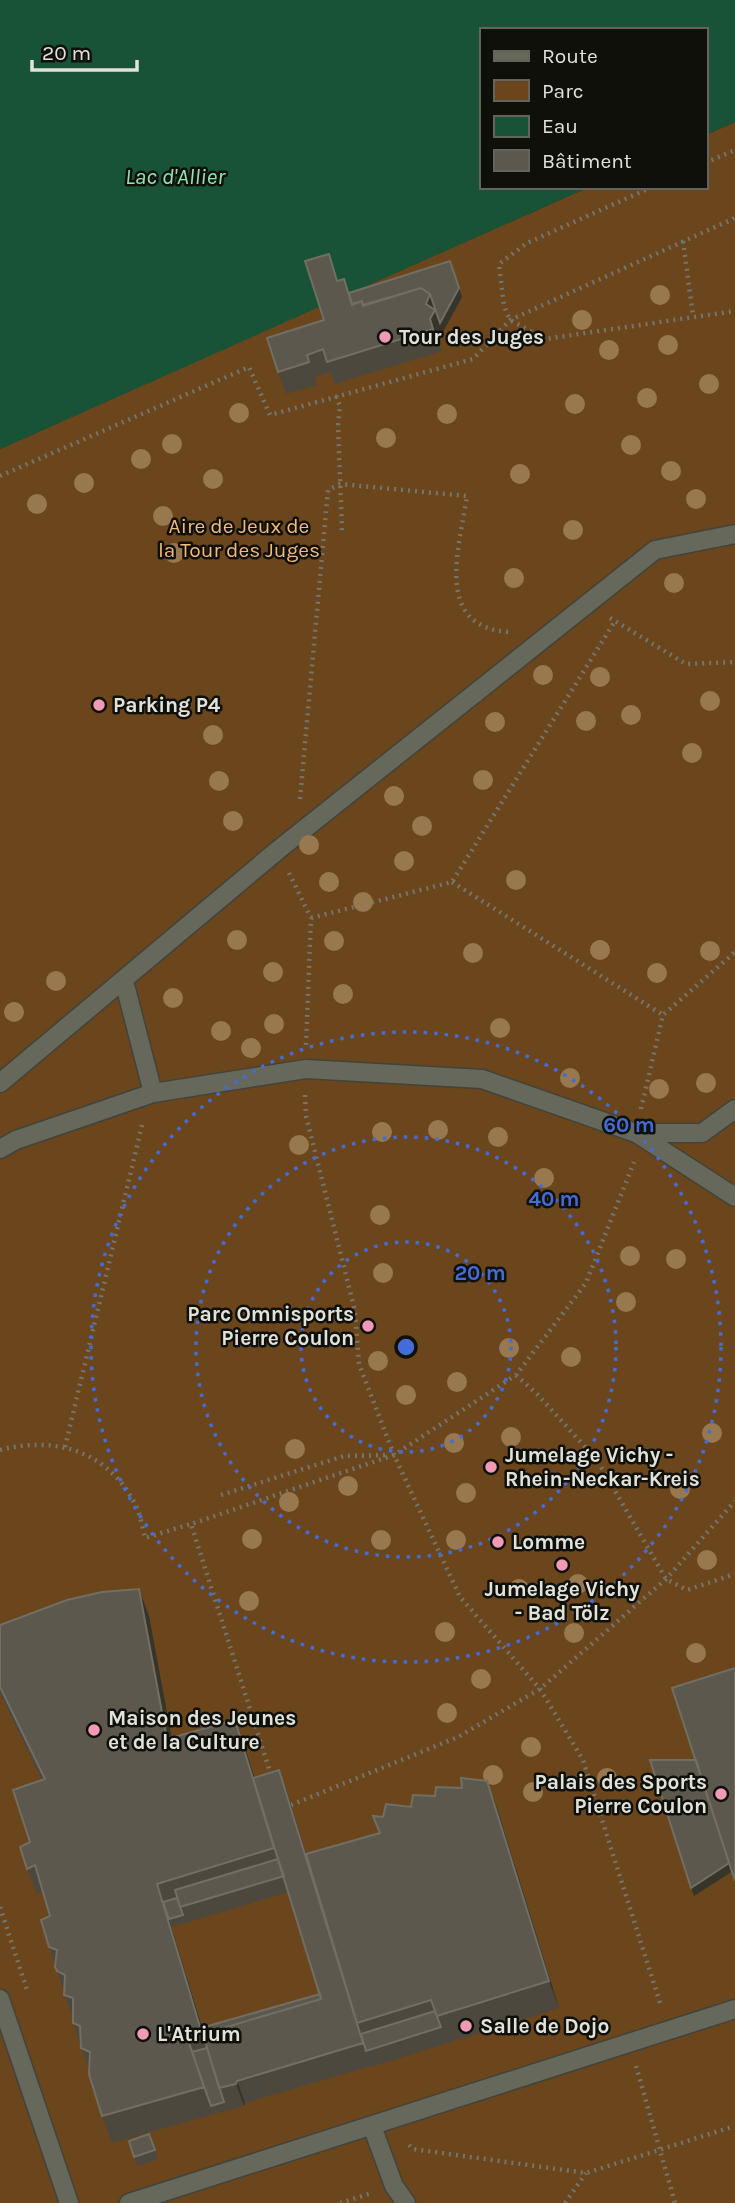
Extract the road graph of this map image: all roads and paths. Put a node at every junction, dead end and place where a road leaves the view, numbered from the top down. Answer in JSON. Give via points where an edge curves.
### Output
{"nodes":[{"id":1,"x":735,"y":150,"type":"edge"},
{"id":2,"x":707,"y":162,"type":"edge"},
{"id":3,"x":648,"y":189,"type":"edge"},
{"id":4,"x":735,"y":218,"type":"edge"},
{"id":5,"x":683,"y":241,"type":"junction"},
{"id":6,"x":735,"y":311,"type":"edge"},
{"id":7,"x":693,"y":316,"type":"junction"},
{"id":8,"x":510,"y":320,"type":"junction"},
{"id":9,"x":336,"y":396,"type":"junction"},
{"id":10,"x":0,"y":476,"type":"edge"},
{"id":11,"x":340,"y":484,"type":"junction"},
{"id":12,"x":342,"y":531,"type":"dead end"},
{"id":13,"x":735,"y":534,"type":"edge"},
{"id":14,"x":587,"y":603,"type":"junction"},
{"id":15,"x":615,"y":621,"type":"junction"},
{"id":16,"x":518,"y":631,"type":"dead end"},
{"id":17,"x":735,"y":662,"type":"edge"},
{"id":18,"x":299,"y":810,"type":"dead end"},
{"id":19,"x":278,"y":850,"type":"junction"},
{"id":20,"x":452,"y":882,"type":"junction"},
{"id":21,"x":311,"y":918,"type":"junction"},
{"id":22,"x":735,"y":952,"type":"edge"},
{"id":23,"x":124,"y":981,"type":"junction"},
{"id":24,"x":663,"y":1015,"type":"junction"},
{"id":25,"x":306,"y":1069,"type":"junction"},
{"id":26,"x":0,"y":1083,"type":"edge"},
{"id":27,"x":153,"y":1093,"type":"junction"},
{"id":28,"x":735,"y":1109,"type":"edge"},
{"id":29,"x":636,"y":1133,"type":"junction"},
{"id":30,"x":0,"y":1149,"type":"edge"},
{"id":31,"x":735,"y":1198,"type":"edge"},
{"id":32,"x":516,"y":1375,"type":"junction"},
{"id":33,"x":65,"y":1447,"type":"junction"},
{"id":34,"x":0,"y":1450,"type":"edge"},
{"id":35,"x":394,"y":1455,"type":"junction"},
{"id":36,"x":221,"y":1495,"type":"dead end"},
{"id":37,"x":735,"y":1501,"type":"edge"},
{"id":38,"x":191,"y":1524,"type":"junction"},
{"id":39,"x":735,"y":1574,"type":"edge"},
{"id":40,"x":666,"y":1579,"type":"junction"},
{"id":41,"x":540,"y":1689,"type":"junction"},
{"id":42,"x":273,"y":1782,"type":"edge"},
{"id":43,"x":291,"y":1805,"type":"edge"},
{"id":44,"x":0,"y":1999,"type":"edge"},
{"id":45,"x":735,"y":2010,"type":"edge"},
{"id":46,"x":668,"y":2031,"type":"junction"},
{"id":47,"x":629,"y":2043,"type":"junction"},
{"id":48,"x":379,"y":2123,"type":"junction"},
{"id":49,"x":735,"y":2126,"type":"edge"},
{"id":50,"x":660,"y":2150,"type":"junction"},
{"id":51,"x":586,"y":2173,"type":"junction"},
{"id":52,"x":69,"y":2203,"type":"edge"},
{"id":53,"x":130,"y":2203,"type":"edge"},
{"id":54,"x":406,"y":2203,"type":"edge"},
{"id":55,"x":565,"y":2203,"type":"edge"},
{"id":56,"x":675,"y":2203,"type":"edge"}],
"edges":[{"from":1,"to":2,"type":"path"},
{"from":3,"to":8,"type":"path","via":[[527,243],[499,264]]},
{"from":4,"to":5,"type":"path"},
{"from":5,"to":7,"type":"path"},
{"from":5,"to":8,"type":"path"},
{"from":6,"to":7,"type":"path"},
{"from":7,"to":8,"type":"path","via":[[545,339]]},
{"from":8,"to":9,"type":"path","via":[[473,359]]},
{"from":9,"to":10,"type":"path","via":[[270,415],[249,366]]},
{"from":9,"to":11,"type":"path","via":[[340,406]]},
{"from":11,"to":12,"type":"path"},
{"from":11,"to":16,"type":"path","via":[[467,496],[455,578],[461,606],[481,627]]},
{"from":11,"to":18,"type":"path","via":[[328,490]]},
{"from":13,"to":14,"type":"street","via":[[655,550]]},
{"from":14,"to":15,"type":"path"},
{"from":14,"to":19,"type":"street"},
{"from":15,"to":17,"type":"path","via":[[687,664]]},
{"from":15,"to":20,"type":"path"},
{"from":19,"to":21,"type":"path"},
{"from":19,"to":23,"type":"street"},
{"from":20,"to":21,"type":"path"},
{"from":20,"to":24,"type":"path"},
{"from":21,"to":25,"type":"path"},
{"from":22,"to":24,"type":"path"},
{"from":23,"to":26,"type":"street"},
{"from":23,"to":27,"type":"street"},
{"from":24,"to":29,"type":"path"},
{"from":25,"to":27,"type":"street"},
{"from":25,"to":29,"type":"street","via":[[482,1079]]},
{"from":25,"to":35,"type":"path","via":[[306,1116],[355,1311],[359,1364]]},
{"from":27,"to":30,"type":"street"},
{"from":27,"to":33,"type":"path","via":[[143,1117]]},
{"from":28,"to":29,"type":"street","via":[[702,1133]]},
{"from":29,"to":31,"type":"street"},
{"from":29,"to":32,"type":"path","via":[[637,1154],[586,1283]]},
{"from":32,"to":35,"type":"path"},
{"from":32,"to":40,"type":"path","via":[[597,1460]]},
{"from":33,"to":34,"type":"path","via":[[21,1444]]},
{"from":33,"to":38,"type":"path","via":[[110,1471],[135,1503],[145,1538]]},
{"from":35,"to":36,"type":"path","via":[[344,1456]]},
{"from":35,"to":38,"type":"path"},
{"from":35,"to":41,"type":"path","via":[[460,1597]]},
{"from":37,"to":40,"type":"path"},
{"from":38,"to":42,"type":"path"},
{"from":39,"to":40,"type":"path","via":[[687,1590]]},
{"from":40,"to":41,"type":"path"},
{"from":41,"to":43,"type":"path","via":[[458,1737]]},
{"from":41,"to":46,"type":"path","via":[[583,1759]]},
{"from":44,"to":52,"type":"street"},
{"from":45,"to":46,"type":"street"},
{"from":46,"to":47,"type":"street"},
{"from":47,"to":48,"type":"street"},
{"from":47,"to":50,"type":"path"},
{"from":48,"to":51,"type":"path","via":[[413,2149]]},
{"from":48,"to":53,"type":"street"},
{"from":48,"to":54,"type":"street","via":[[394,2186]]},
{"from":49,"to":50,"type":"path"},
{"from":50,"to":51,"type":"path"},
{"from":50,"to":56,"type":"path"},
{"from":51,"to":55,"type":"path"}]}
